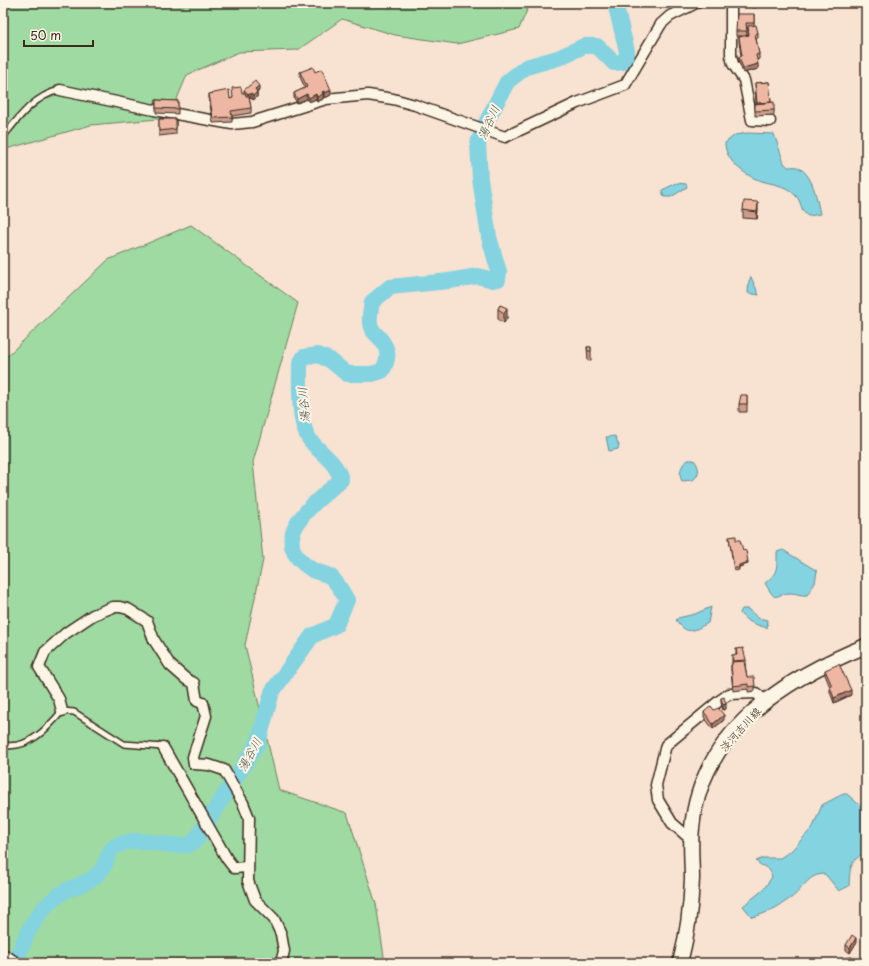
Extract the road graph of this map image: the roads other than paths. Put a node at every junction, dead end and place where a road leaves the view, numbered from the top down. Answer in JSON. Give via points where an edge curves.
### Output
{"nodes":[{"id":1,"x":696,"y":3,"type":"edge"},
{"id":2,"x":731,"y":3,"type":"edge"},
{"id":3,"x":60,"y":90,"type":"joint"},
{"id":4,"x":770,"y":121,"type":"dead end"},
{"id":5,"x":3,"y":137,"type":"edge"},
{"id":6,"x":866,"y":646,"type":"edge"},
{"id":7,"x":765,"y":701,"type":"junction"},
{"id":8,"x":62,"y":711,"type":"junction"},
{"id":9,"x":3,"y":745,"type":"edge"},
{"id":10,"x":163,"y":747,"type":"joint"},
{"id":11,"x":691,"y":836,"type":"junction"},
{"id":12,"x":247,"y":867,"type":"junction"},
{"id":13,"x":3,"y":954,"type":"edge"},
{"id":14,"x":17,"y":963,"type":"edge"},
{"id":15,"x":281,"y":963,"type":"edge"},
{"id":16,"x":680,"y":963,"type":"edge"}],
"edges":[{"from":1,"to":3,"type":"street","via":[[670,16],[661,24],[625,85],[577,103],[505,137],[393,98],[368,95],[326,99],[252,122],[232,124]]},
{"from":2,"to":4,"type":"street","via":[[733,64],[744,80],[752,120]]},
{"from":3,"to":5,"type":"lane","via":[[50,92],[27,107]]},
{"from":6,"to":7,"type":"main road","name":"淡河吉川線","via":[[806,673]]},
{"from":7,"to":11,"type":"main road","name":"淡河吉川線","via":[[728,738],[712,760],[695,807]]},
{"from":7,"to":11,"type":"street","via":[[756,693],[729,694],[666,745],[656,785],[658,800],[672,823],[687,836]]},
{"from":8,"to":9,"type":"lane","via":[[33,739],[18,745]]},
{"from":8,"to":10,"type":"lane","via":[[74,712],[124,744]]},
{"from":8,"to":12,"type":"street","via":[[59,699],[39,667],[45,652],[53,642],[85,620],[113,607],[128,609],[147,621],[161,653],[179,673],[194,683],[197,701],[203,703],[206,710],[193,756],[194,764],[224,770],[243,803],[250,824]]},
{"from":10,"to":12,"type":"street","via":[[227,859],[234,868]]},
{"from":11,"to":16,"type":"main road","name":"淡河吉川線","via":[[690,905]]},
{"from":12,"to":15,"type":"street","via":[[248,881],[256,900],[274,919],[281,934],[284,951]]},
{"from":13,"to":14,"type":"street"}]}
